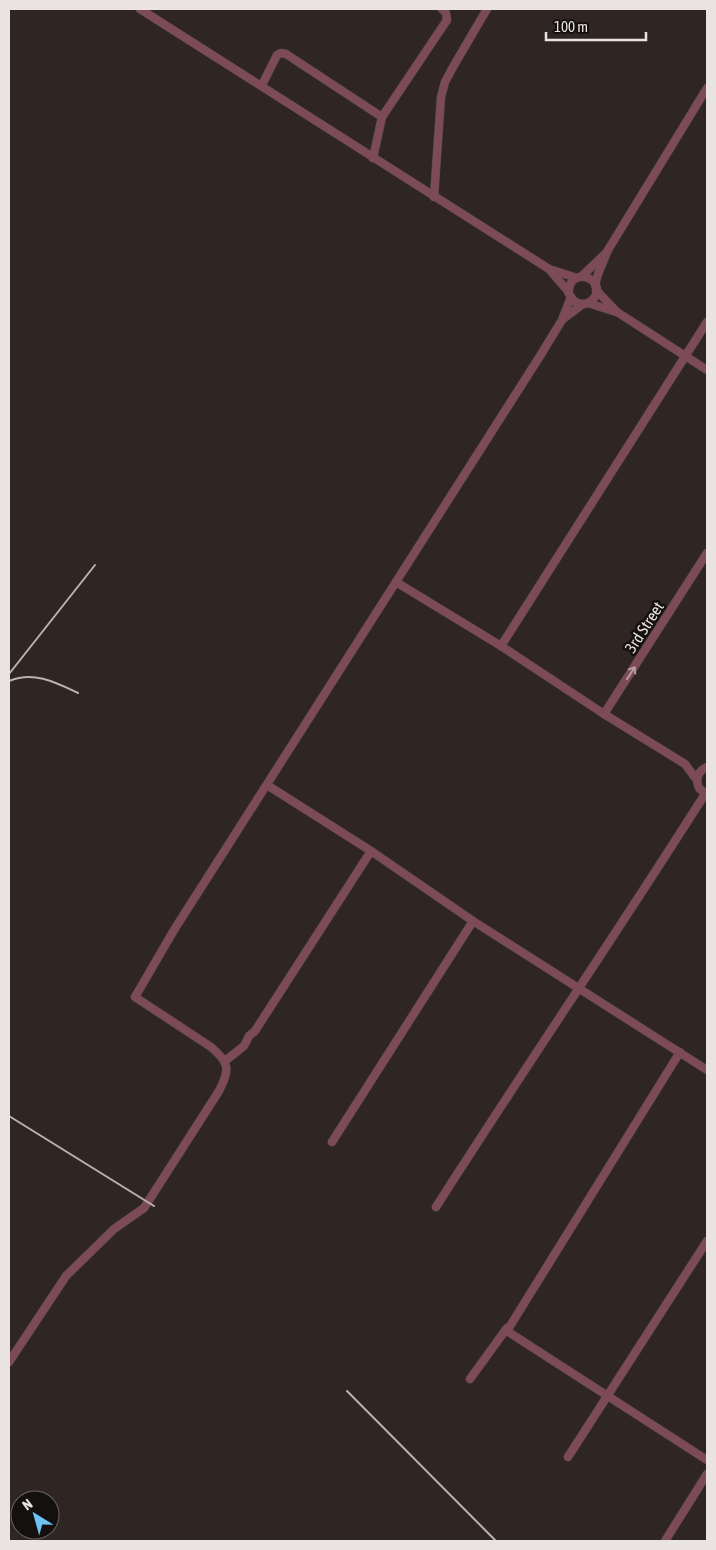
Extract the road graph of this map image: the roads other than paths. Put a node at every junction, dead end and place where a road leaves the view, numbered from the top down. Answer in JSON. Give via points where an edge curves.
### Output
{"nodes":[{"id":1,"x":140,"y":9,"type":"edge"},
{"id":2,"x":442,"y":9,"type":"edge"},
{"id":3,"x":488,"y":9,"type":"edge"},
{"id":4,"x":262,"y":85,"type":"junction"},
{"id":5,"x":707,"y":88,"type":"edge"},
{"id":6,"x":382,"y":117,"type":"junction"},
{"id":7,"x":373,"y":158,"type":"junction"},
{"id":8,"x":434,"y":197,"type":"junction"},
{"id":9,"x":608,"y":250,"type":"junction"},
{"id":10,"x":549,"y":269,"type":"junction"},
{"id":11,"x":579,"y":277,"type":"junction"},
{"id":12,"x":596,"y":288,"type":"junction"},
{"id":13,"x":570,"y":295,"type":"junction"},
{"id":14,"x":585,"y":304,"type":"junction"},
{"id":15,"x":618,"y":312,"type":"junction"},
{"id":16,"x":562,"y":320,"type":"junction"},
{"id":17,"x":707,"y":322,"type":"edge"},
{"id":18,"x":685,"y":357,"type":"junction"},
{"id":19,"x":707,"y":370,"type":"edge"},
{"id":20,"x":707,"y":553,"type":"edge"},
{"id":21,"x":396,"y":582,"type":"junction"},
{"id":22,"x":500,"y":646,"type":"junction"},
{"id":23,"x":604,"y":714,"type":"junction"},
{"id":24,"x":685,"y":764,"type":"junction"},
{"id":25,"x":706,"y":768,"type":"edge"},
{"id":26,"x":697,"y":780,"type":"junction"},
{"id":27,"x":267,"y":786,"type":"junction"},
{"id":28,"x":706,"y":795,"type":"edge"},
{"id":29,"x":371,"y":851,"type":"junction"},
{"id":30,"x":473,"y":921,"type":"junction"},
{"id":31,"x":581,"y":988,"type":"junction"},
{"id":32,"x":680,"y":1052,"type":"junction"},
{"id":33,"x":225,"y":1060,"type":"junction"},
{"id":34,"x":707,"y":1070,"type":"edge"},
{"id":35,"x":332,"y":1142,"type":"dead end"},
{"id":36,"x":436,"y":1207,"type":"dead end"},
{"id":37,"x":707,"y":1241,"type":"edge"},
{"id":38,"x":507,"y":1328,"type":"junction"},
{"id":39,"x":9,"y":1362,"type":"edge"},
{"id":40,"x":470,"y":1379,"type":"dead end"},
{"id":41,"x":608,"y":1396,"type":"junction"},
{"id":42,"x":568,"y":1457,"type":"dead end"},
{"id":43,"x":707,"y":1460,"type":"edge"},
{"id":44,"x":707,"y":1474,"type":"edge"},
{"id":45,"x":665,"y":1541,"type":"edge"}],
"edges":[{"from":1,"to":4,"type":"street"},
{"from":2,"to":6,"type":"street","via":[[447,20]]},
{"from":3,"to":8,"type":"street","via":[[445,82],[441,97]]},
{"from":4,"to":6,"type":"street","via":[[277,55],[286,54]]},
{"from":4,"to":7,"type":"street"},
{"from":5,"to":9,"type":"street"},
{"from":6,"to":7,"type":"street"},
{"from":7,"to":8,"type":"street"},
{"from":8,"to":10,"type":"street"},
{"from":9,"to":11,"type":"street"},
{"from":9,"to":12,"type":"street"},
{"from":10,"to":11,"type":"street"},
{"from":10,"to":13,"type":"street"},
{"from":11,"to":12,"type":"street","via":[[590,279]]},
{"from":11,"to":13,"type":"street","via":[[570,284]]},
{"from":12,"to":14,"type":"street","via":[[594,298]]},
{"from":12,"to":15,"type":"street"},
{"from":13,"to":14,"type":"street","via":[[574,301]]},
{"from":13,"to":16,"type":"street"},
{"from":14,"to":15,"type":"street"},
{"from":14,"to":16,"type":"street"},
{"from":15,"to":18,"type":"street"},
{"from":16,"to":21,"type":"street"},
{"from":17,"to":18,"type":"street"},
{"from":18,"to":19,"type":"street"},
{"from":18,"to":22,"type":"street"},
{"from":23,"to":20,"type":"street","name":"3rd Street","one_way":true},
{"from":21,"to":22,"type":"street"},
{"from":21,"to":27,"type":"street"},
{"from":22,"to":23,"type":"street"},
{"from":23,"to":24,"type":"street"},
{"from":24,"to":25,"type":"street"},
{"from":24,"to":26,"type":"street"},
{"from":25,"to":26,"type":"street"},
{"from":26,"to":28,"type":"street"},
{"from":27,"to":29,"type":"street"},
{"from":27,"to":33,"type":"street","via":[[174,930],[136,997],[211,1047]]},
{"from":28,"to":31,"type":"street"},
{"from":29,"to":30,"type":"street"},
{"from":29,"to":33,"type":"street","via":[[255,1031],[244,1046]]},
{"from":30,"to":31,"type":"street"},
{"from":30,"to":35,"type":"street"},
{"from":31,"to":32,"type":"street"},
{"from":31,"to":36,"type":"street"},
{"from":32,"to":34,"type":"street"},
{"from":32,"to":38,"type":"street"},
{"from":33,"to":39,"type":"street","via":[[228,1069],[219,1091],[144,1208],[114,1229],[66,1276]]},
{"from":37,"to":41,"type":"street"},
{"from":38,"to":40,"type":"street"},
{"from":38,"to":41,"type":"street","via":[[508,1333]]},
{"from":41,"to":42,"type":"street"},
{"from":41,"to":43,"type":"street"},
{"from":44,"to":45,"type":"street"}]}
